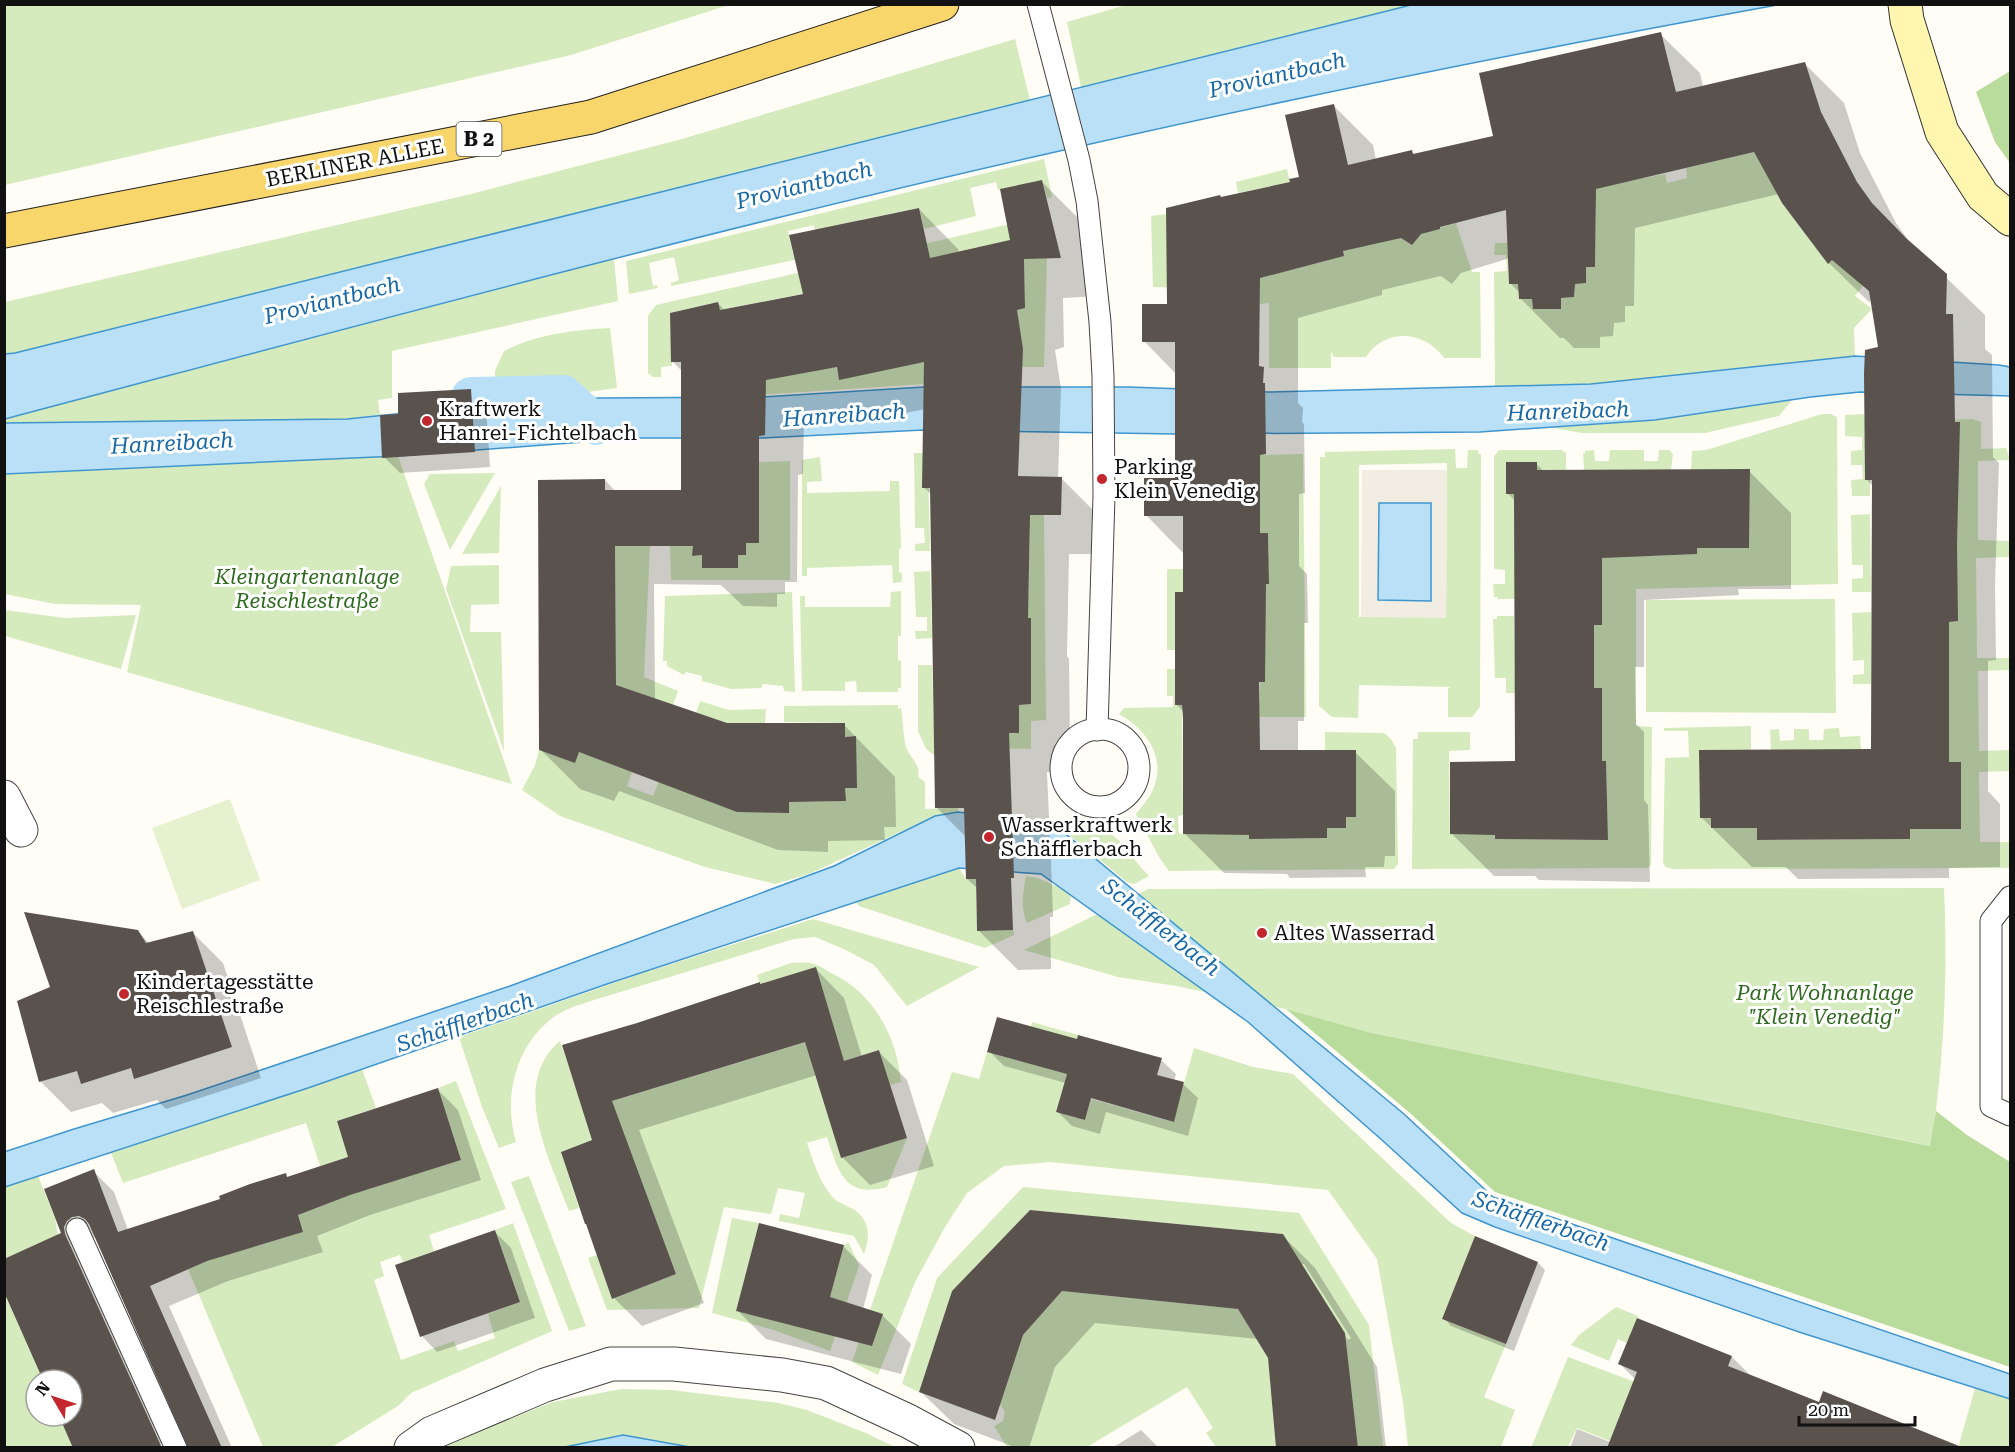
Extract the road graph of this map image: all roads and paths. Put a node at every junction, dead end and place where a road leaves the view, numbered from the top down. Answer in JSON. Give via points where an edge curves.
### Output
{"nodes":[{"id":1,"x":942,"y":4,"type":"edge"},
{"id":2,"x":1905,"y":4,"type":"edge"},
{"id":3,"x":1041,"y":13,"type":"edge"},
{"id":4,"x":2010,"y":219,"type":"edge"},
{"id":5,"x":4,"y":231,"type":"edge"},
{"id":6,"x":1097,"y":730,"type":"dead end"},
{"id":7,"x":4,"y":797,"type":"edge"},
{"id":8,"x":21,"y":830,"type":"dead end"},
{"id":9,"x":2010,"y":897,"type":"edge"},
{"id":10,"x":2010,"y":1115,"type":"edge"},
{"id":11,"x":77,"y":1229,"type":"dead end"},
{"id":12,"x":176,"y":1448,"type":"edge"},
{"id":13,"x":411,"y":1448,"type":"edge"},
{"id":14,"x":958,"y":1448,"type":"edge"}],
"edges":[{"from":1,"to":5,"type":"main road","name":"BERLINER ALLEE","number":"B 2","via":[[591,117]]},
{"from":2,"to":4,"type":"street","via":[[1942,132],[1983,196]]},
{"from":3,"to":6,"type":"lane","via":[[1080,160],[1100,322],[1104,496]]},
{"from":7,"to":8,"type":"street"},
{"from":9,"to":10,"type":"lane","via":[[1991,921],[1991,1106]]},
{"from":11,"to":12,"type":"lane"},
{"from":13,"to":14,"type":"street","via":[[432,1433],[545,1385],[611,1364],[700,1366],[826,1383]]}]}
